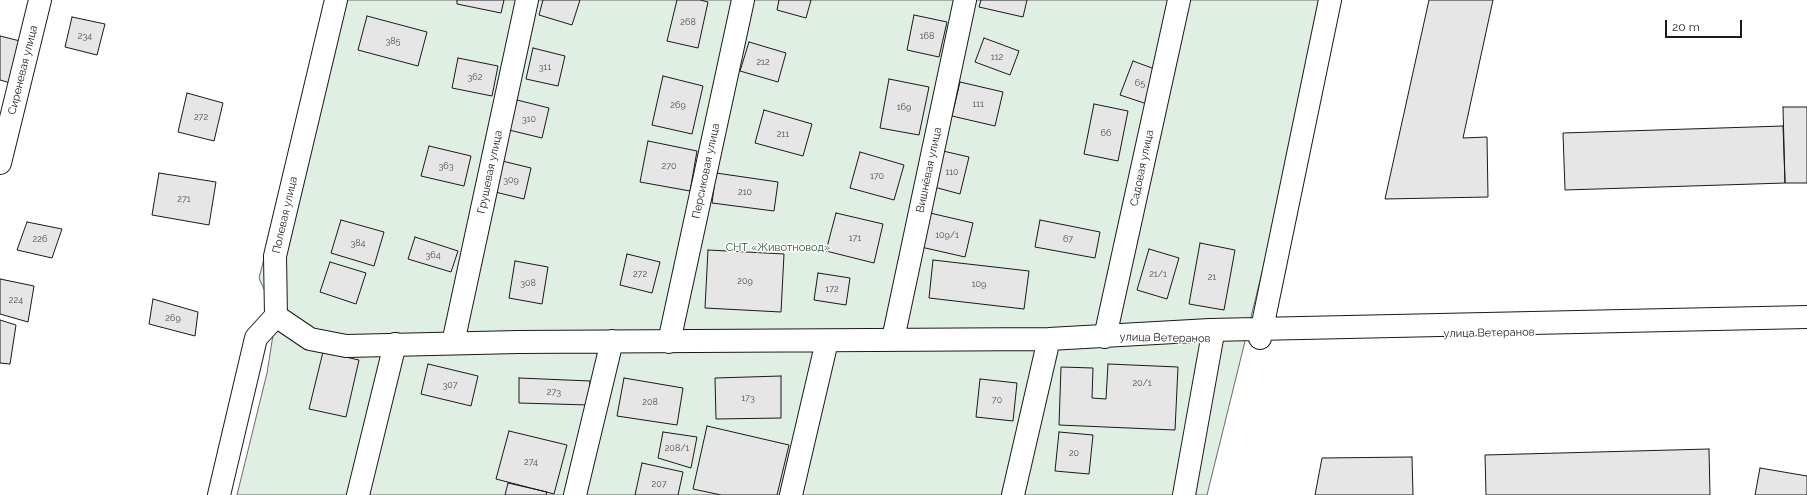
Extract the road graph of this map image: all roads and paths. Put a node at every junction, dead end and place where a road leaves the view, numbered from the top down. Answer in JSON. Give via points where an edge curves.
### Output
{"nodes":[{"id":1,"x":40,"y":0,"type":"edge"},
{"id":2,"x":336,"y":0,"type":"edge"},
{"id":3,"x":527,"y":0,"type":"edge"},
{"id":4,"x":743,"y":0,"type":"edge"},
{"id":5,"x":965,"y":0,"type":"edge"},
{"id":6,"x":1179,"y":0,"type":"edge"},
{"id":7,"x":1330,"y":0,"type":"edge"},
{"id":8,"x":0,"y":163,"type":"edge"},
{"id":9,"x":276,"y":316,"type":"junction"},
{"id":10,"x":1807,"y":317,"type":"edge"},
{"id":11,"x":1807,"y":327,"type":"edge"},
{"id":12,"x":1260,"y":333,"type":"junction"},
{"id":13,"x":1105,"y":337,"type":"junction"},
{"id":14,"x":893,"y":339,"type":"junction"},
{"id":15,"x":1050,"y":339,"type":"junction"},
{"id":16,"x":1212,"y":339,"type":"junction"},
{"id":17,"x":612,"y":341,"type":"junction"},
{"id":18,"x":827,"y":341,"type":"junction"},
{"id":19,"x":669,"y":342,"type":"junction"},
{"id":20,"x":453,"y":343,"type":"junction"},
{"id":21,"x":395,"y":344,"type":"junction"},
{"id":22,"x":219,"y":495,"type":"edge"},
{"id":23,"x":358,"y":495,"type":"edge"},
{"id":24,"x":575,"y":495,"type":"edge"},
{"id":25,"x":791,"y":495,"type":"edge"},
{"id":26,"x":1013,"y":495,"type":"edge"},
{"id":27,"x":1184,"y":495,"type":"edge"}],
"edges":[{"from":1,"to":8,"type":"street","name":"Сиреневая улица"},
{"from":2,"to":9,"type":"street","name":"Полевая улица","via":[[275,256]]},
{"from":3,"to":20,"type":"street","name":"Грушевая улица"},
{"from":4,"to":19,"type":"street","name":"Персиковая улица"},
{"from":5,"to":14,"type":"street","name":"Вишнёвая улица"},
{"from":6,"to":13,"type":"street","name":"Садовая улица"},
{"from":7,"to":12,"type":"street"},
{"from":9,"to":21,"type":"street","via":[[310,339],[346,346]]},
{"from":9,"to":22,"type":"street","via":[[256,338]]},
{"from":10,"to":12,"type":"street","name":"улица Ветеранов"},
{"from":11,"to":12,"type":"street","name":"улица Ветеранов"},
{"from":12,"to":13,"type":"street","name":"улица Ветеранов","via":[[1210,330]]},
{"from":12,"to":16,"type":"street","name":"улица Ветеранов"},
{"from":13,"to":15,"type":"street"},
{"from":13,"to":16,"type":"street","name":"улица Ветеранов"},
{"from":14,"to":15,"type":"street"},
{"from":14,"to":18,"type":"street"},
{"from":15,"to":26,"type":"street"},
{"from":16,"to":27,"type":"street"},
{"from":17,"to":19,"type":"street"},
{"from":17,"to":20,"type":"street"},
{"from":17,"to":24,"type":"street"},
{"from":18,"to":19,"type":"street"},
{"from":18,"to":25,"type":"street"},
{"from":20,"to":21,"type":"street"},
{"from":21,"to":23,"type":"street"}]}
